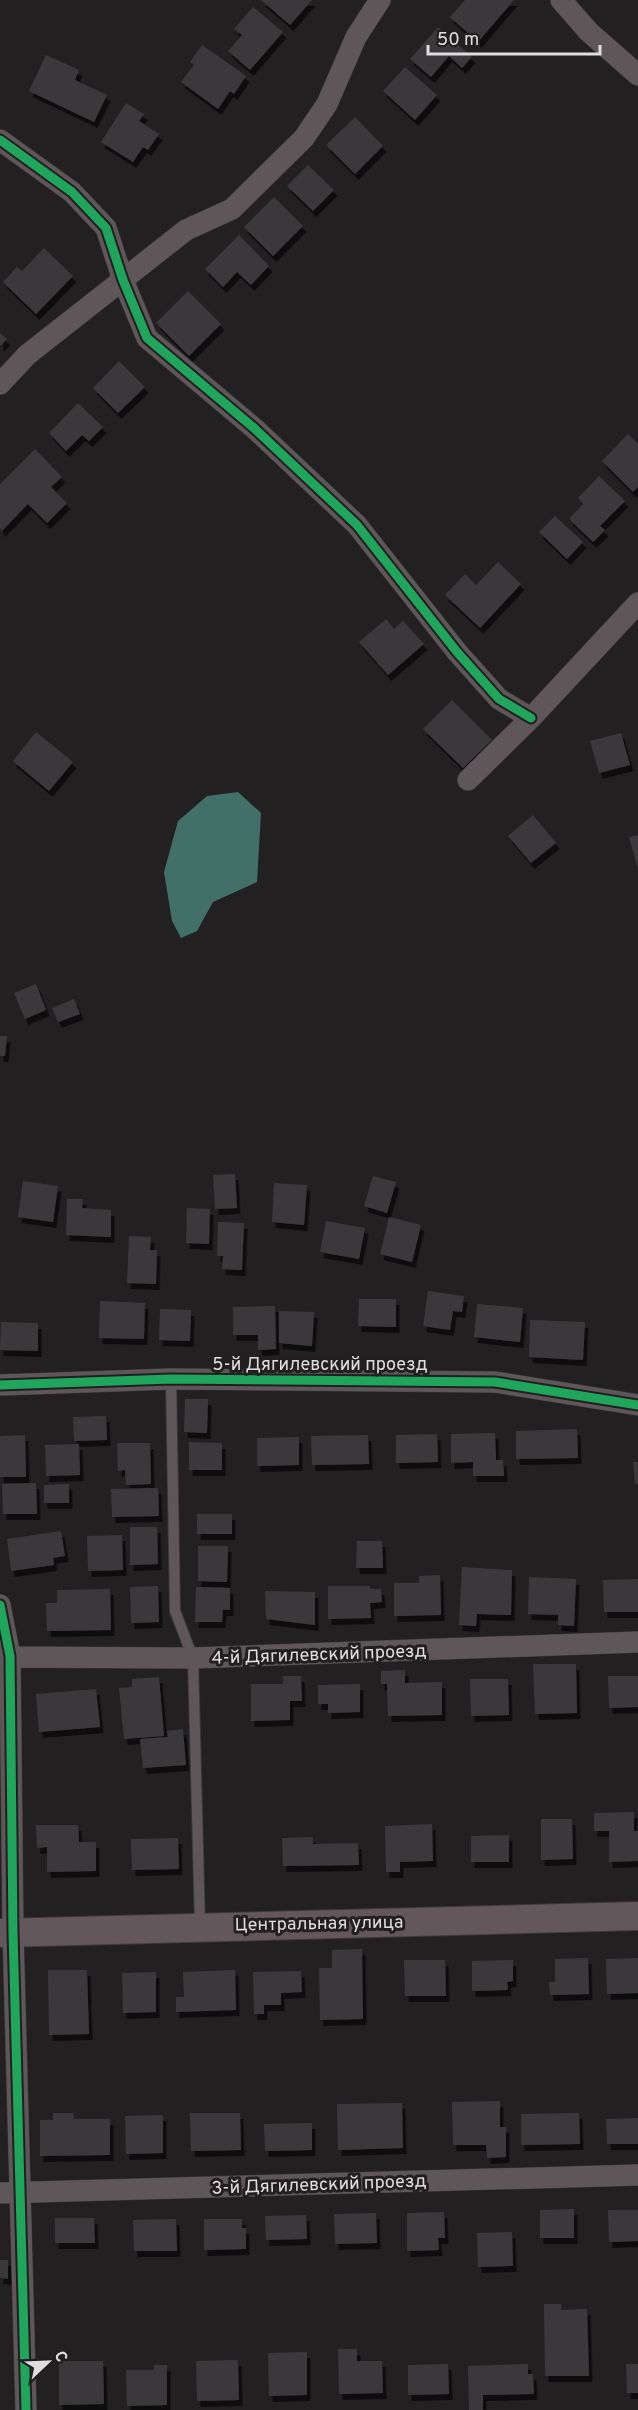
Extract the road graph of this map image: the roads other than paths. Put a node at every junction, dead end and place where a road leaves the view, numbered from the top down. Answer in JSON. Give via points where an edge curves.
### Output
{"nodes":[{"id":1,"x":380,"y":0,"type":"edge"},
{"id":2,"x":561,"y":0,"type":"edge"},
{"id":3,"x":638,"y":75,"type":"edge"},
{"id":4,"x":0,"y":140,"type":"edge"},
{"id":5,"x":123,"y":280,"type":"junction"},
{"id":6,"x":0,"y":384,"type":"edge"},
{"id":7,"x":638,"y":603,"type":"edge"},
{"id":8,"x":531,"y":718,"type":"junction"},
{"id":9,"x":468,"y":780,"type":"dead end"},
{"id":10,"x":171,"y":1379,"type":"junction"},
{"id":11,"x":0,"y":1384,"type":"edge"},
{"id":12,"x":638,"y":1405,"type":"edge"},
{"id":13,"x":0,"y":1605,"type":"edge"},
{"id":14,"x":638,"y":1642,"type":"edge"},
{"id":15,"x":5,"y":1657,"type":"edge"},
{"id":16,"x":193,"y":1658,"type":"junction"},
{"id":17,"x":638,"y":1916,"type":"edge"},
{"id":18,"x":200,"y":1926,"type":"junction"},
{"id":19,"x":6,"y":1932,"type":"edge"},
{"id":20,"x":638,"y":2175,"type":"edge"},
{"id":21,"x":9,"y":2193,"type":"edge"},
{"id":22,"x":26,"y":2410,"type":"edge"}],
"edges":[{"from":1,"to":5,"type":"street","via":[[356,37],[327,104],[304,138],[232,209],[186,230]]},
{"from":2,"to":3,"type":"street","via":[[589,32]]},
{"from":4,"to":5,"type":"street","via":[[72,192],[106,228]]},
{"from":5,"to":6,"type":"street","via":[[27,355]]},
{"from":5,"to":8,"type":"street","via":[[147,338],[254,428],[357,525],[499,699]]},
{"from":7,"to":8,"type":"street"},
{"from":8,"to":9,"type":"street"},
{"from":10,"to":11,"type":"street","name":"5-й Дягилевский проезд"},
{"from":10,"to":12,"type":"street","name":"5-й Дягилевский проезд","via":[[495,1382]]},
{"from":10,"to":16,"type":"lane","via":[[175,1611]]},
{"from":13,"to":15,"type":"street"},
{"from":14,"to":16,"type":"street","name":"4-й Дягилевский проезд"},
{"from":15,"to":16,"type":"street","name":"4-й Дягилевский проезд"},
{"from":15,"to":19,"type":"street"},
{"from":16,"to":18,"type":"lane"},
{"from":17,"to":18,"type":"street","name":"Центральная улица"},
{"from":18,"to":19,"type":"street","name":"Центральная улица"},
{"from":19,"to":21,"type":"street"},
{"from":20,"to":21,"type":"street","name":"3-й Дягилевский проезд"},
{"from":21,"to":22,"type":"street"}]}
